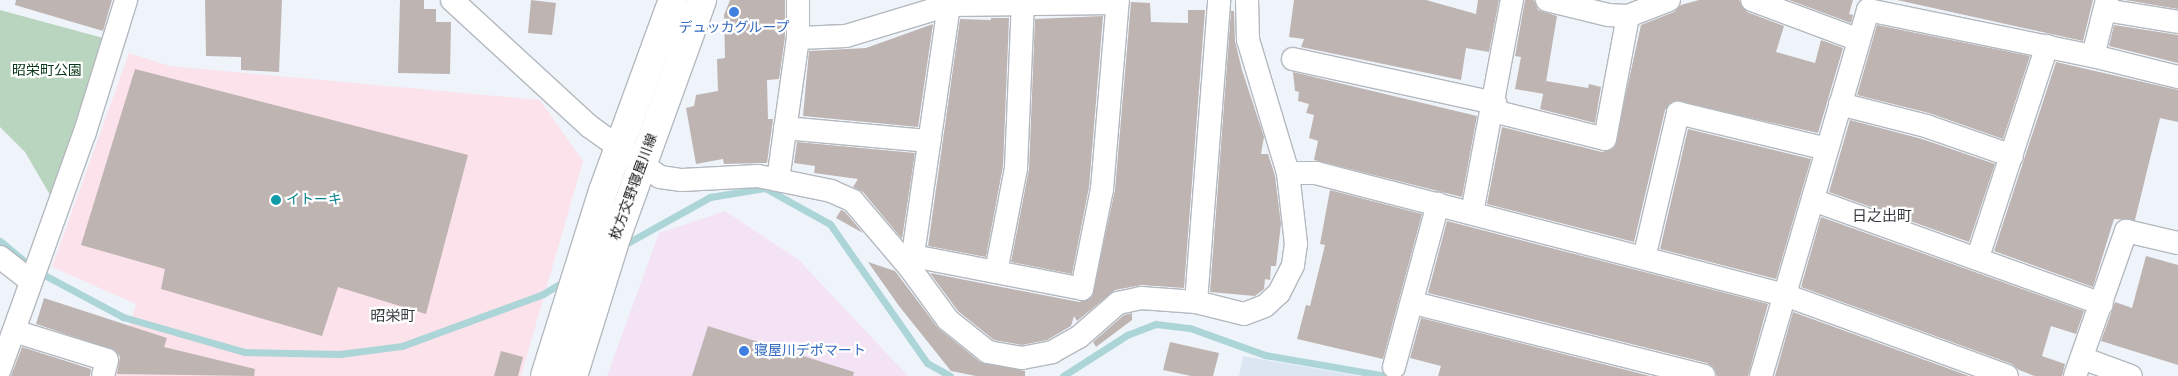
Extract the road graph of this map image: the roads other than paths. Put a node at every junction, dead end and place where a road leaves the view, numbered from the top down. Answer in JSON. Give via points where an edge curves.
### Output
{"nodes":[{"id":1,"x":126,"y":0,"type":"edge"},
{"id":2,"x":452,"y":0,"type":"edge"},
{"id":3,"x":672,"y":0,"type":"edge"},
{"id":4,"x":702,"y":0,"type":"edge"},
{"id":5,"x":798,"y":0,"type":"edge"},
{"id":6,"x":1219,"y":0,"type":"edge"},
{"id":7,"x":1247,"y":0,"type":"edge"},
{"id":8,"x":1512,"y":0,"type":"edge"},
{"id":9,"x":1547,"y":0,"type":"edge"},
{"id":10,"x":1668,"y":0,"type":"edge"},
{"id":11,"x":1752,"y":0,"type":"edge"},
{"id":12,"x":1117,"y":1,"type":"edge"},
{"id":13,"x":1023,"y":3,"type":"junction"},
{"id":14,"x":949,"y":5,"type":"junction"},
{"id":15,"x":2106,"y":5,"type":"edge"},
{"id":16,"x":1628,"y":16,"type":"junction"},
{"id":17,"x":2178,"y":22,"type":"edge"},
{"id":18,"x":798,"y":38,"type":"junction"},
{"id":19,"x":1859,"y":40,"type":"junction"},
{"id":20,"x":2047,"y":46,"type":"junction"},
{"id":21,"x":2093,"y":56,"type":"junction"},
{"id":22,"x":1293,"y":59,"type":"dead end"},
{"id":23,"x":2178,"y":77,"type":"edge"},
{"id":24,"x":1840,"y":104,"type":"junction"},
{"id":25,"x":1494,"y":107,"type":"junction"},
{"id":26,"x":785,"y":128,"type":"junction"},
{"id":27,"x":929,"y":141,"type":"junction"},
{"id":28,"x":617,"y":149,"type":"junction"},
{"id":29,"x":1827,"y":149,"type":"junction"},
{"id":30,"x":2012,"y":156,"type":"junction"},
{"id":31,"x":642,"y":166,"type":"junction"},
{"id":32,"x":1288,"y":173,"type":"junction"},
{"id":33,"x":778,"y":180,"type":"junction"},
{"id":34,"x":1813,"y":200,"type":"junction"},
{"id":35,"x":1438,"y":204,"type":"junction"},
{"id":36,"x":1472,"y":213,"type":"junction"},
{"id":37,"x":2178,"y":243,"type":"edge"},
{"id":38,"x":0,"y":257,"type":"edge"},
{"id":39,"x":1644,"y":258,"type":"junction"},
{"id":40,"x":1978,"y":258,"type":"junction"},
{"id":41,"x":912,"y":262,"type":"junction"},
{"id":42,"x":996,"y":272,"type":"junction"},
{"id":43,"x":32,"y":280,"type":"junction"},
{"id":44,"x":1785,"y":295,"type":"junction"},
{"id":45,"x":1196,"y":302,"type":"junction"},
{"id":46,"x":1414,"y":303,"type":"junction"},
{"id":47,"x":2102,"y":304,"type":"junction"},
{"id":48,"x":14,"y":331,"type":"junction"},
{"id":49,"x":1394,"y":367,"type":"dead end"},
{"id":50,"x":2079,"y":367,"type":"edge"},
{"id":51,"x":0,"y":369,"type":"edge"},
{"id":52,"x":103,"y":376,"type":"edge"},
{"id":53,"x":545,"y":376,"type":"edge"},
{"id":54,"x":573,"y":376,"type":"edge"},
{"id":55,"x":1704,"y":376,"type":"edge"},
{"id":56,"x":1761,"y":376,"type":"edge"},
{"id":57,"x":2006,"y":376,"type":"edge"},
{"id":58,"x":2131,"y":376,"type":"edge"}],
"edges":[{"from":1,"to":43,"type":"street"},
{"from":2,"to":28,"type":"street"},
{"from":3,"to":28,"type":"main road","name":"枚方交野寝屋川線"},
{"from":4,"to":31,"type":"main road","name":"枚方交野寝屋川線"},
{"from":5,"to":18,"type":"street"},
{"from":6,"to":45,"type":"street"},
{"from":7,"to":32,"type":"street","via":[[1248,40]]},
{"from":8,"to":25,"type":"street"},
{"from":9,"to":16,"type":"street","via":[[1608,15]]},
{"from":10,"to":16,"type":"street"},
{"from":11,"to":19,"type":"street"},
{"from":12,"to":13,"type":"street"},
{"from":12,"to":42,"type":"street","via":[[1102,189],[1082,289]]},
{"from":13,"to":14,"type":"street"},
{"from":13,"to":42,"type":"street","via":[[1016,168]]},
{"from":14,"to":18,"type":"street","via":[[846,36]]},
{"from":14,"to":27,"type":"street"},
{"from":15,"to":17,"type":"street"},
{"from":15,"to":21,"type":"street"},
{"from":16,"to":25,"type":"street","via":[[1606,138]]},
{"from":18,"to":26,"type":"street"},
{"from":19,"to":20,"type":"street","via":[[1868,10]]},
{"from":19,"to":24,"type":"street"},
{"from":20,"to":21,"type":"street"},
{"from":20,"to":30,"type":"street"},
{"from":21,"to":23,"type":"street"},
{"from":22,"to":25,"type":"street"},
{"from":24,"to":29,"type":"street"},
{"from":24,"to":30,"type":"street","via":[[1926,126]]},
{"from":25,"to":36,"type":"street"},
{"from":26,"to":27,"type":"street"},
{"from":26,"to":33,"type":"street"},
{"from":27,"to":41,"type":"street"},
{"from":28,"to":31,"type":"street"},
{"from":28,"to":53,"type":"main road","name":"枚方交野寝屋川線"},
{"from":29,"to":34,"type":"street"},
{"from":29,"to":39,"type":"street","via":[[1678,113]]},
{"from":30,"to":40,"type":"street"},
{"from":31,"to":33,"type":"street","via":[[660,177],[682,180],[758,176]]},
{"from":31,"to":54,"type":"main road","name":"枚方交野寝屋川線"},
{"from":32,"to":35,"type":"street","via":[[1316,173]]},
{"from":32,"to":45,"type":"street","via":[[1296,244],[1293,265],[1279,293],[1265,306],[1244,314]]},
{"from":33,"to":41,"type":"street","via":[[831,191],[852,201]]},
{"from":34,"to":40,"type":"street"},
{"from":34,"to":44,"type":"street"},
{"from":35,"to":36,"type":"street"},
{"from":35,"to":46,"type":"street"},
{"from":36,"to":39,"type":"street"},
{"from":37,"to":47,"type":"street","via":[[2126,231]]},
{"from":38,"to":43,"type":"street"},
{"from":39,"to":44,"type":"street"},
{"from":40,"to":47,"type":"street"},
{"from":41,"to":42,"type":"street"},
{"from":41,"to":45,"type":"street","via":[[948,320],[988,352],[1022,358],[1052,352],[1080,337],[1118,303],[1141,298]]},
{"from":43,"to":48,"type":"street"},
{"from":44,"to":56,"type":"street"},
{"from":44,"to":57,"type":"street"},
{"from":46,"to":49,"type":"street"},
{"from":46,"to":55,"type":"street"},
{"from":47,"to":50,"type":"street"},
{"from":48,"to":51,"type":"street"},
{"from":48,"to":52,"type":"street","via":[[107,360]]},
{"from":50,"to":58,"type":"street"}]}
